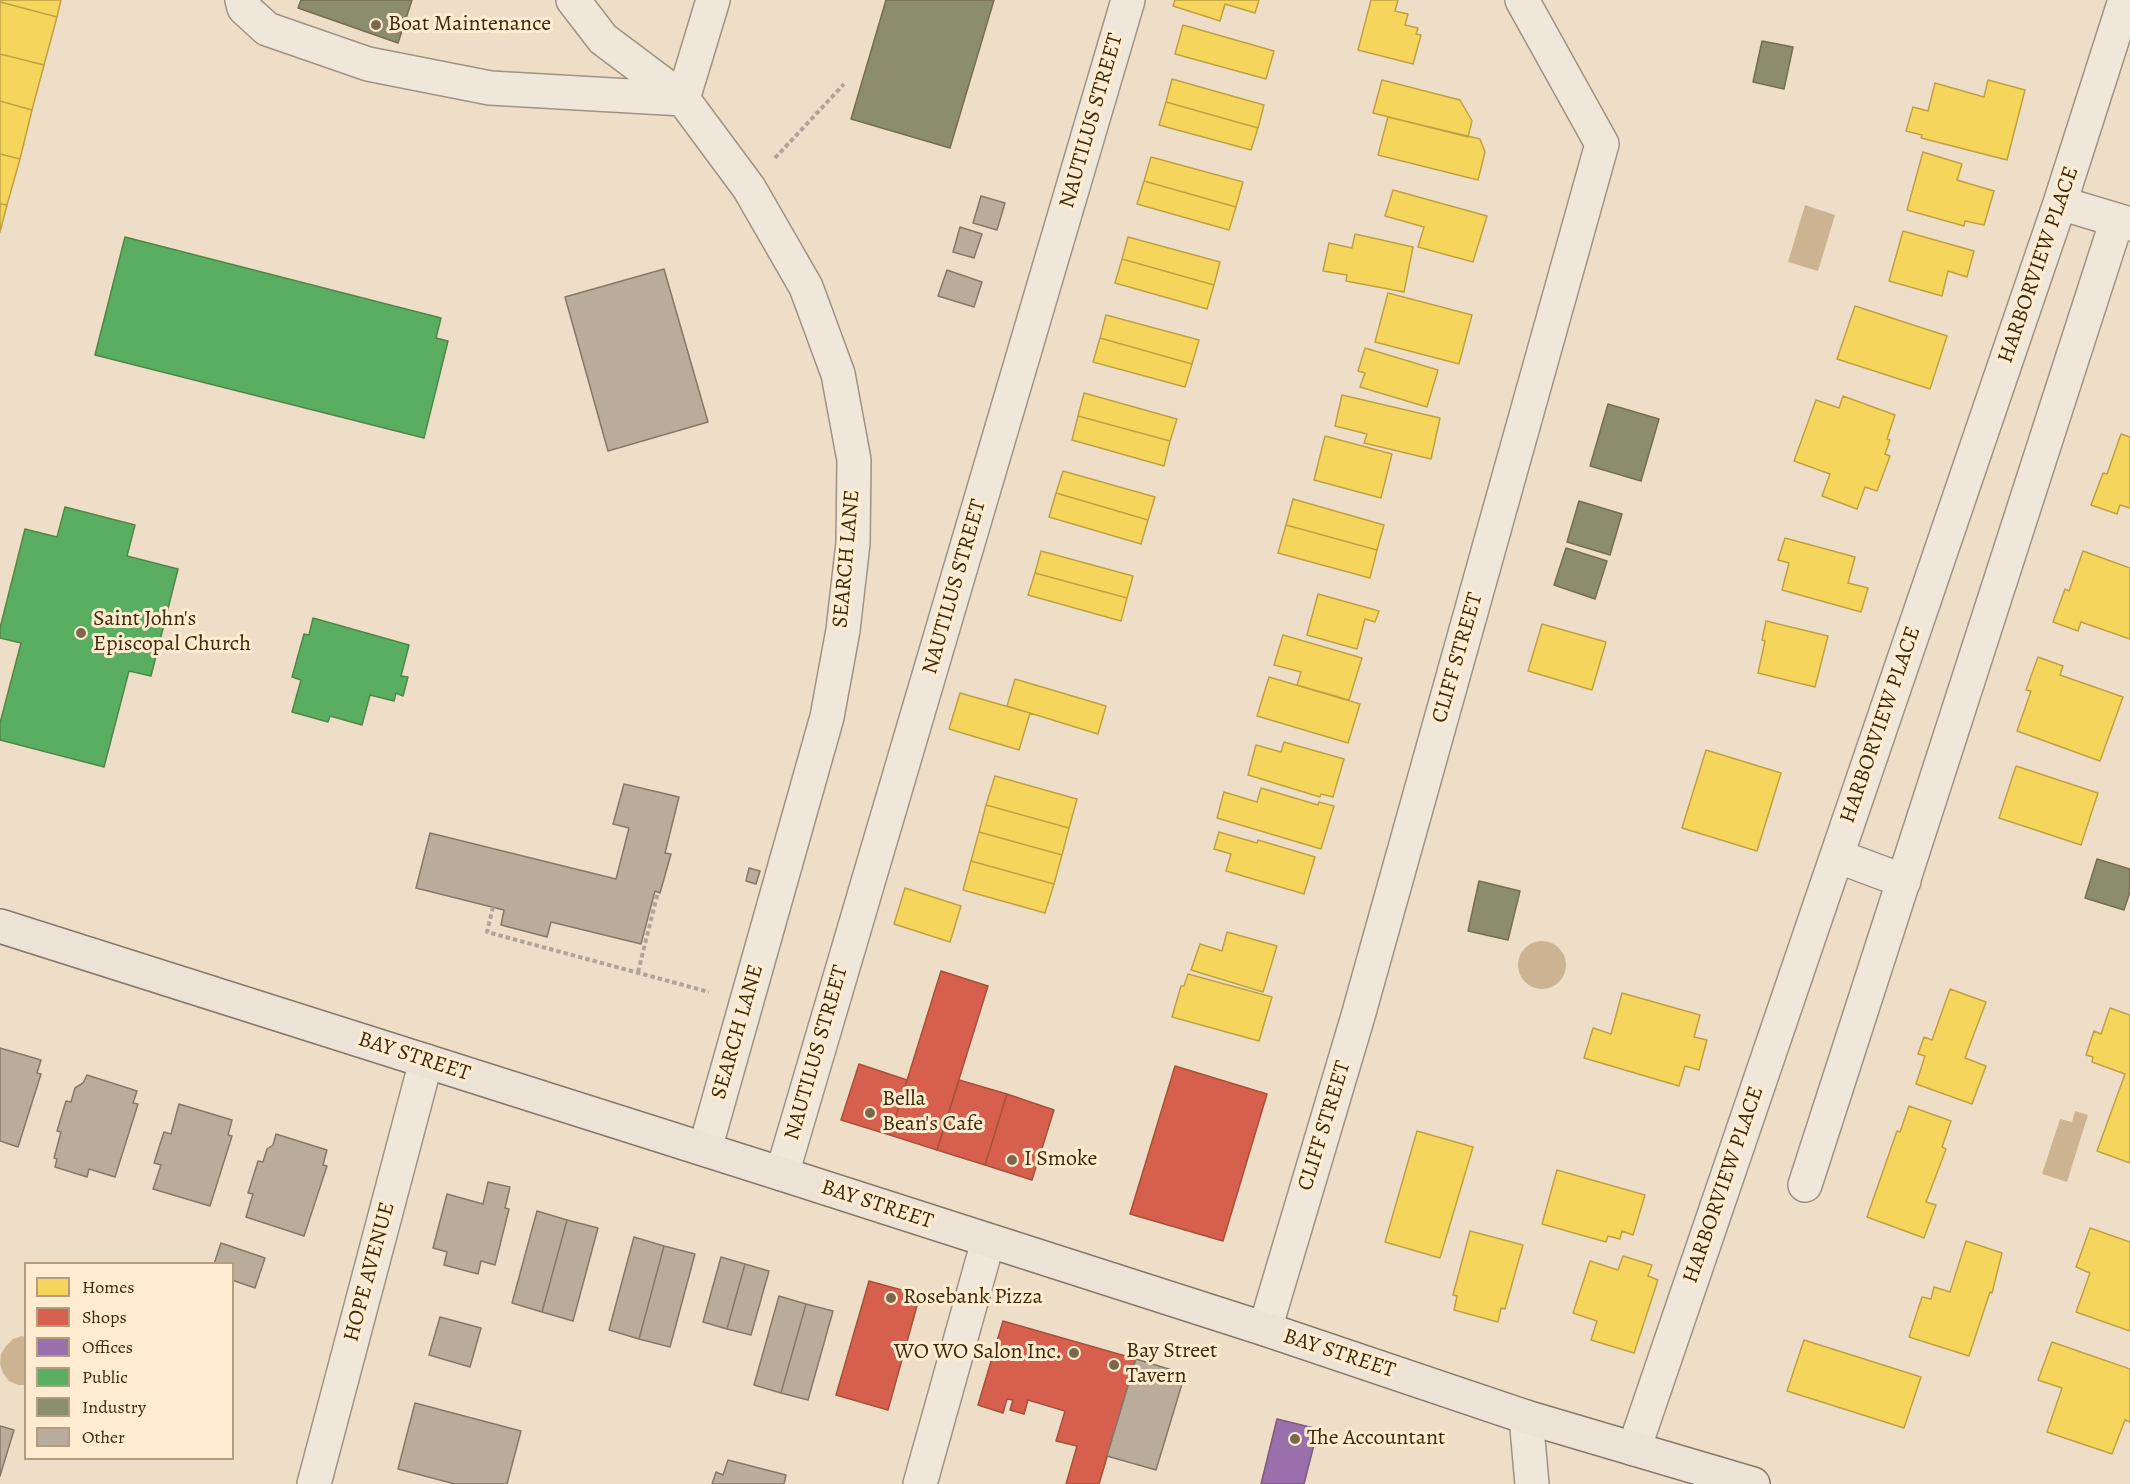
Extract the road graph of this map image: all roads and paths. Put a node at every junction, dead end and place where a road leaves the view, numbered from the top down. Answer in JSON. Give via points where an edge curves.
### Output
{"nodes":[{"id":1,"x":242,"y":0,"type":"edge"},
{"id":2,"x":573,"y":0,"type":"edge"},
{"id":3,"x":713,"y":0,"type":"edge"},
{"id":4,"x":1128,"y":0,"type":"edge"},
{"id":5,"x":1522,"y":0,"type":"edge"},
{"id":6,"x":2126,"y":0,"type":"edge"},
{"id":7,"x":844,"y":84,"type":"dead end"},
{"id":8,"x":683,"y":99,"type":"junction"},
{"id":9,"x":769,"y":159,"type":"dead end"},
{"id":10,"x":2060,"y":203,"type":"junction"},
{"id":11,"x":2124,"y":222,"type":"edge"},
{"id":12,"x":1836,"y":856,"type":"junction"},
{"id":13,"x":1904,"y":881,"type":"junction"},
{"id":14,"x":658,"y":892,"type":"dead end"},
{"id":15,"x":494,"y":907,"type":"dead end"},
{"id":16,"x":0,"y":927,"type":"edge"},
{"id":17,"x":638,"y":972,"type":"junction"},
{"id":18,"x":711,"y":993,"type":"dead end"},
{"id":19,"x":426,"y":1061,"type":"junction"},
{"id":20,"x":705,"y":1149,"type":"junction"},
{"id":21,"x":782,"y":1174,"type":"junction"},
{"id":22,"x":1805,"y":1185,"type":"dead end"},
{"id":23,"x":988,"y":1241,"type":"junction"},
{"id":24,"x":1265,"y":1329,"type":"junction"},
{"id":25,"x":1526,"y":1417,"type":"junction"},
{"id":26,"x":1634,"y":1449,"type":"junction"},
{"id":27,"x":314,"y":1484,"type":"edge"},
{"id":28,"x":920,"y":1484,"type":"edge"},
{"id":29,"x":1532,"y":1484,"type":"edge"},
{"id":30,"x":1753,"y":1484,"type":"edge"}],
"edges":[{"from":1,"to":8,"type":"street","via":[[244,8],[267,29],[368,64],[490,88]]},
{"from":2,"to":8,"type":"street","name":"SEARCH LANE","via":[[603,39]]},
{"from":3,"to":8,"type":"street"},
{"from":4,"to":21,"type":"street","name":"NAUTILUS STREET"},
{"from":5,"to":24,"type":"street","name":"CLIFF STREET","via":[[1602,144],[1358,1016]]},
{"from":6,"to":10,"type":"street","name":"HARBORVIEW PLACE"},
{"from":7,"to":9,"type":"path","via":[[776,158]]},
{"from":8,"to":20,"type":"street","name":"SEARCH LANE","via":[[749,188],[806,287],[838,374],[854,460],[853,543],[827,717]]},
{"from":10,"to":11,"type":"street"},
{"from":10,"to":12,"type":"street","name":"HARBORVIEW PLACE"},
{"from":11,"to":13,"type":"street"},
{"from":12,"to":13,"type":"street"},
{"from":12,"to":26,"type":"street","name":"HARBORVIEW PLACE"},
{"from":13,"to":22,"type":"street"},
{"from":14,"to":17,"type":"path"},
{"from":15,"to":17,"type":"path","via":[[487,932]]},
{"from":16,"to":19,"type":"main road","name":"BAY STREET"},
{"from":17,"to":18,"type":"path"},
{"from":19,"to":20,"type":"main road","name":"BAY STREET"},
{"from":19,"to":27,"type":"street","name":"HOPE AVENUE"},
{"from":20,"to":21,"type":"main road","name":"BAY STREET"},
{"from":21,"to":23,"type":"main road","name":"BAY STREET"},
{"from":23,"to":24,"type":"main road","name":"BAY STREET"},
{"from":23,"to":28,"type":"street"},
{"from":24,"to":25,"type":"main road","name":"BAY STREET"},
{"from":25,"to":26,"type":"main road","name":"BAY STREET"},
{"from":25,"to":29,"type":"street"},
{"from":26,"to":30,"type":"main road","name":"BAY STREET"}]}
